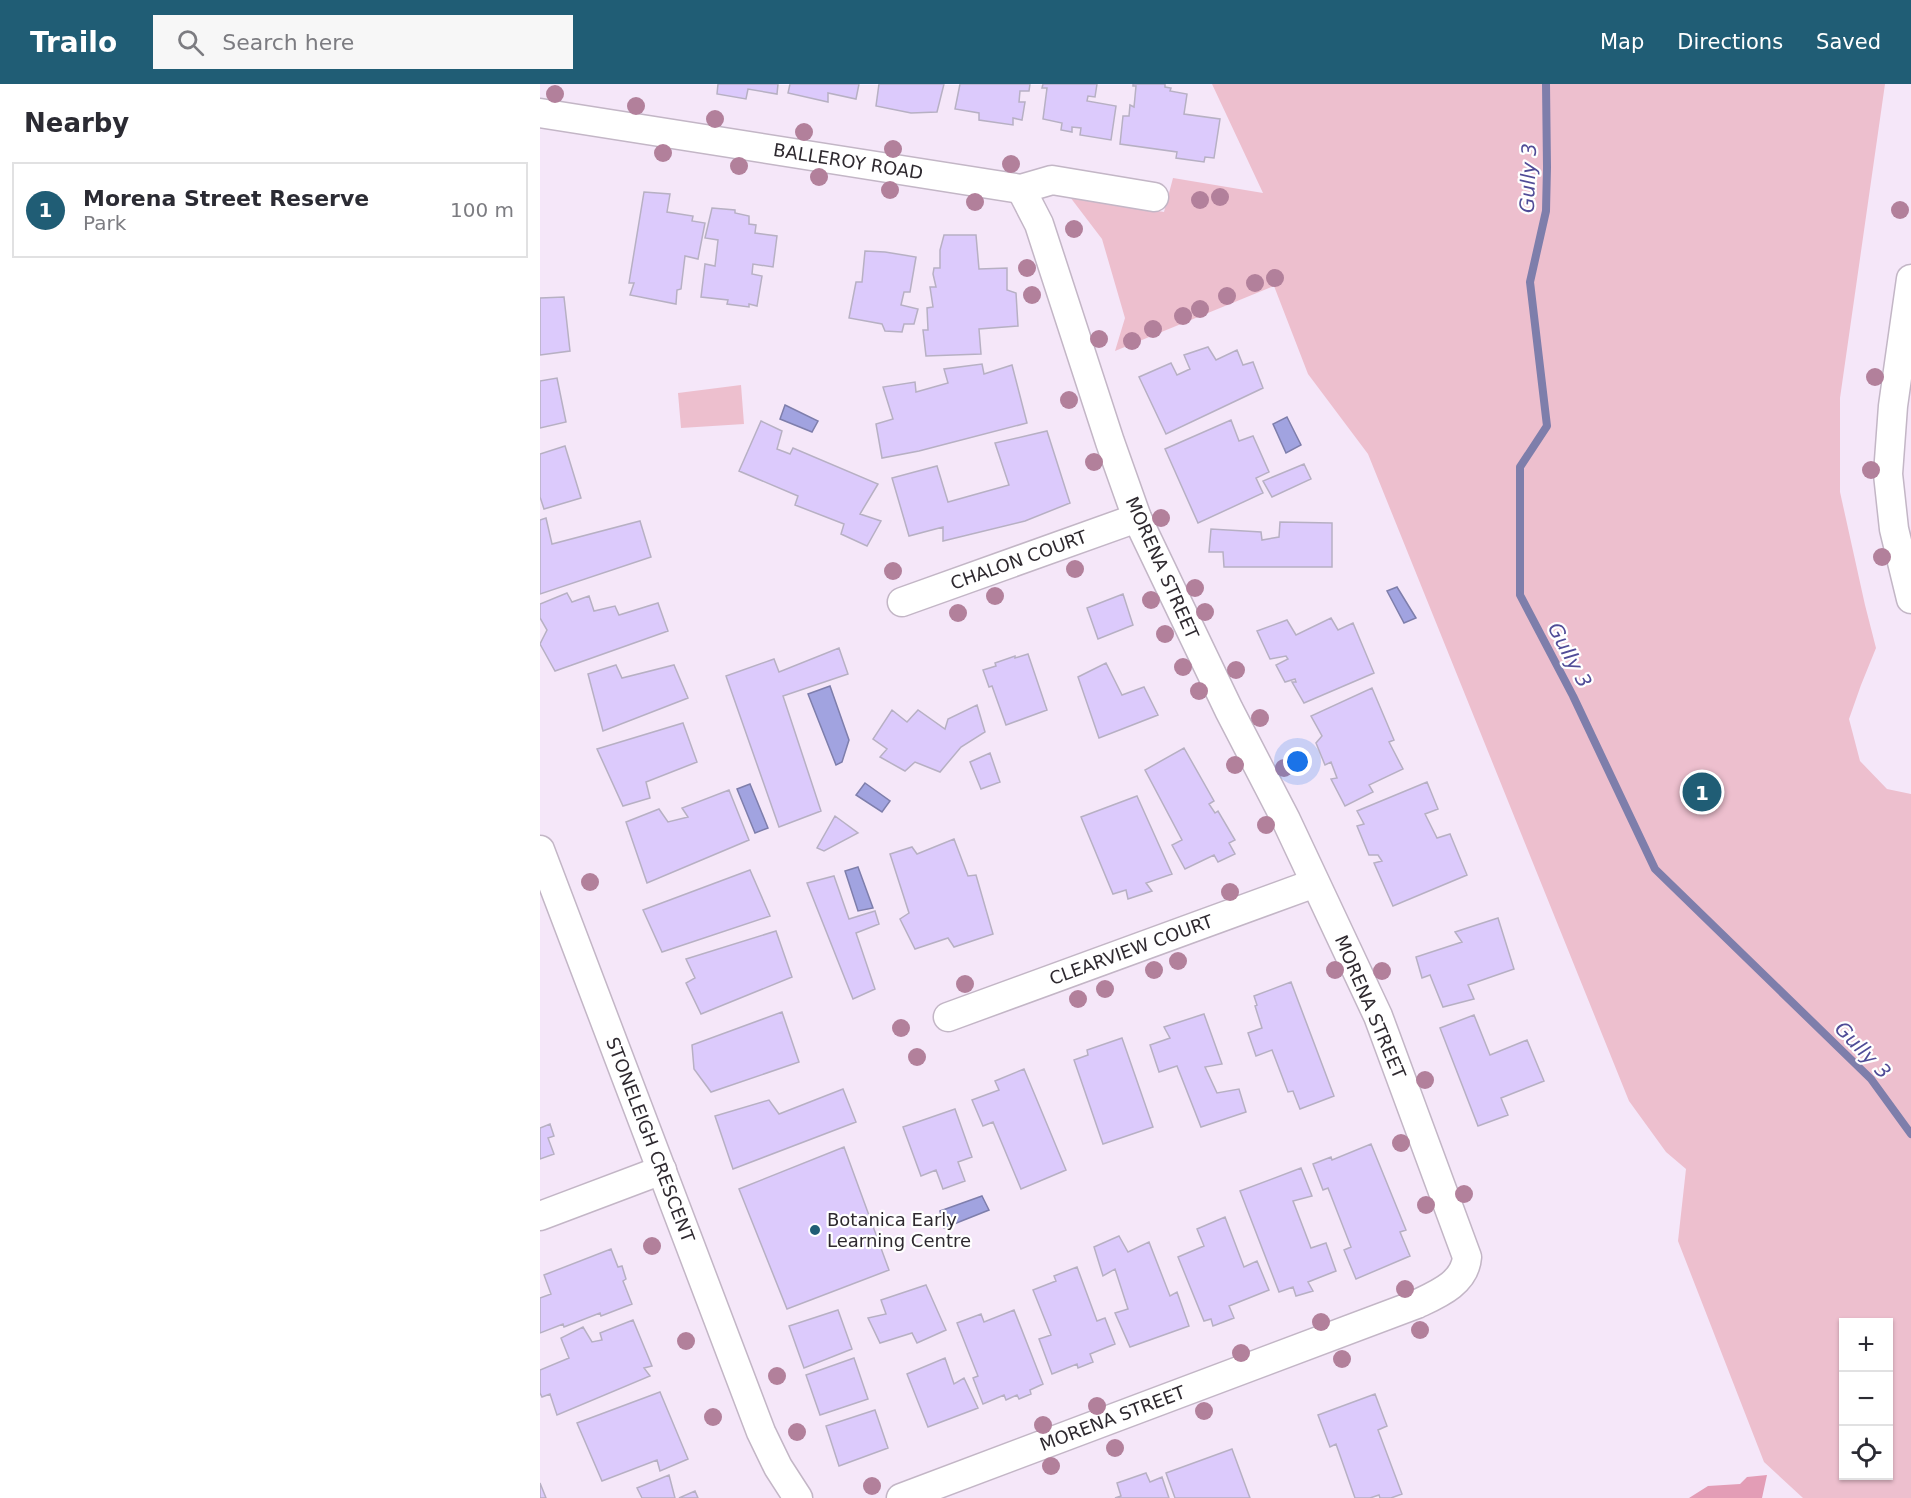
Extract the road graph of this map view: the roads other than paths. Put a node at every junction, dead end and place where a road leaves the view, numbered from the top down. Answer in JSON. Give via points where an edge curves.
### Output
{"nodes":[{"id":1,"x":540,"y":113,"type":"edge"},
{"id":2,"x":1021,"y":189,"type":"junction"},
{"id":3,"x":1154,"y":197,"type":"dead end"},
{"id":4,"x":1911,"y":279,"type":"edge"},
{"id":5,"x":1137,"y":518,"type":"junction"},
{"id":6,"x":1911,"y":599,"type":"edge"},
{"id":7,"x":902,"y":602,"type":"dead end"},
{"id":8,"x":540,"y":850,"type":"edge"},
{"id":9,"x":1315,"y":883,"type":"junction"},
{"id":10,"x":948,"y":1017,"type":"dead end"},
{"id":11,"x":662,"y":1170,"type":"junction"},
{"id":12,"x":540,"y":1216,"type":"edge"},
{"id":13,"x":761,"y":1432,"type":"junction"},
{"id":14,"x":771,"y":1498,"type":"edge"},
{"id":15,"x":798,"y":1498,"type":"edge"},
{"id":16,"x":901,"y":1498,"type":"edge"}],
"edges":[{"from":1,"to":2,"type":"street","name":"BALLEROY ROAD"},
{"from":2,"to":3,"type":"street","name":"BALLEROY ROAD","via":[[1052,180]]},
{"from":2,"to":5,"type":"street","name":"MORENA STREET","via":[[1039,224]]},
{"from":4,"to":6,"type":"street","via":[[1888,474],[1894,529]]},
{"from":5,"to":7,"type":"street","name":"CHALON COURT"},
{"from":5,"to":9,"type":"street","name":"MORENA STREET"},
{"from":8,"to":11,"type":"street","name":"STONELEIGH CRESCENT"},
{"from":9,"to":10,"type":"street","name":"CLEARVIEW COURT"},
{"from":9,"to":16,"type":"street","name":"MORENA STREET","via":[[1378,1016],[1467,1257],[1459,1278],[1439,1294],[1417,1304]]},
{"from":11,"to":12,"type":"street"},
{"from":11,"to":13,"type":"street","name":"STONELEIGH CRESCENT"},
{"from":13,"to":14,"type":"street","name":"STONELEIGH CRESCENT"},
{"from":13,"to":15,"type":"street","name":"STONELEIGH CRESCENT"}]}
